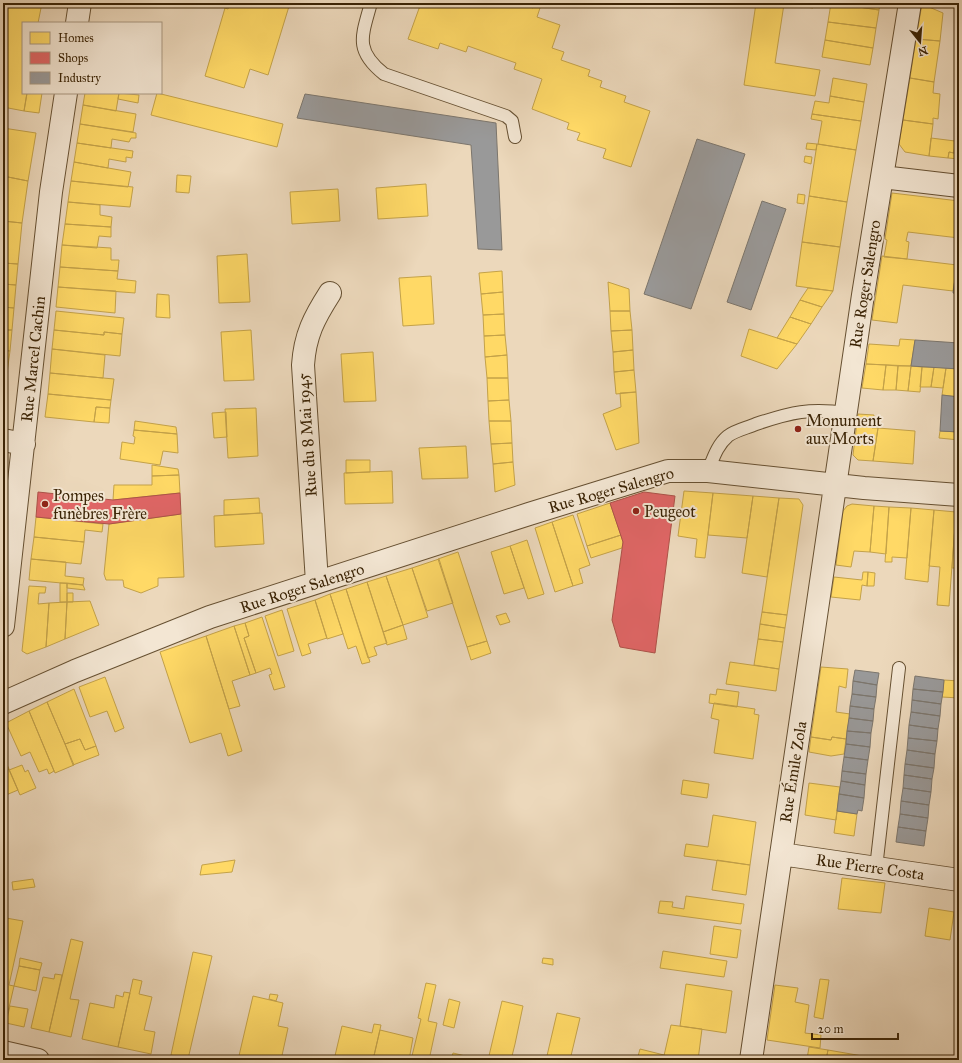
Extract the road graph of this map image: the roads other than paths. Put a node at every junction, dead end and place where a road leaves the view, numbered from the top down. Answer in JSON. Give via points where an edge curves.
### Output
{"nodes":[{"id":1,"x":80,"y":3,"type":"edge"},
{"id":2,"x":371,"y":3,"type":"edge"},
{"id":3,"x":910,"y":3,"type":"edge"},
{"id":4,"x":77,"y":22,"type":"edge"},
{"id":5,"x":66,"y":94,"type":"edge"},
{"id":6,"x":516,"y":137,"type":"dead end"},
{"id":7,"x":882,"y":177,"type":"junction"},
{"id":8,"x":959,"y":186,"type":"edge"},
{"id":9,"x":330,"y":293,"type":"dead end"},
{"id":10,"x":847,"y":413,"type":"junction"},
{"id":11,"x":13,"y":442,"type":"edge"},
{"id":12,"x":708,"y":471,"type":"junction"},
{"id":13,"x":836,"y":484,"type":"junction"},
{"id":14,"x":959,"y":495,"type":"edge"},
{"id":15,"x":317,"y":582,"type":"junction"},
{"id":16,"x":3,"y":626,"type":"edge"},
{"id":17,"x":899,"y":668,"type":"dead end"},
{"id":18,"x":3,"y":704,"type":"edge"},
{"id":19,"x":781,"y":854,"type":"junction"},
{"id":20,"x":876,"y":868,"type":"junction"},
{"id":21,"x":959,"y":880,"type":"edge"},
{"id":22,"x":3,"y":1052,"type":"edge"},
{"id":23,"x":38,"y":1060,"type":"edge"},
{"id":24,"x":751,"y":1060,"type":"edge"}],
"edges":[{"from":1,"to":4,"type":"street"},
{"from":2,"to":6,"type":"lane","via":[[365,25],[363,48],[376,67],[384,74],[506,116],[512,121]]},
{"from":3,"to":7,"type":"street","name":"Rue Roger Salengro"},
{"from":5,"to":11,"type":"street","name":"Rue Marcel Cachin"},
{"from":7,"to":8,"type":"street"},
{"from":7,"to":10,"type":"street","name":"Rue Roger Salengro"},
{"from":9,"to":15,"type":"street","name":"Rue du 8 Mai 1945","via":[[308,332],[303,366]]},
{"from":10,"to":12,"type":"lane","via":[[801,411],[738,430],[720,445]]},
{"from":10,"to":13,"type":"street","name":"Rue Roger Salengro"},
{"from":11,"to":16,"type":"street","name":"Rue Marcel Cachin"},
{"from":12,"to":13,"type":"street","name":"Rue Roger Salengro"},
{"from":12,"to":15,"type":"street","name":"Rue Roger Salengro","via":[[680,470],[651,476]]},
{"from":13,"to":14,"type":"street"},
{"from":13,"to":19,"type":"street","name":"Rue Émile Zola"},
{"from":15,"to":18,"type":"street","name":"Rue Roger Salengro","via":[[185,626],[69,673]]},
{"from":17,"to":20,"type":"lane"},
{"from":19,"to":20,"type":"street","name":"Rue Pierre Costa"},
{"from":19,"to":24,"type":"street","name":"Rue Émile Zola"},
{"from":20,"to":21,"type":"street","name":"Rue Pierre Costa"},
{"from":22,"to":23,"type":"street"}]}
